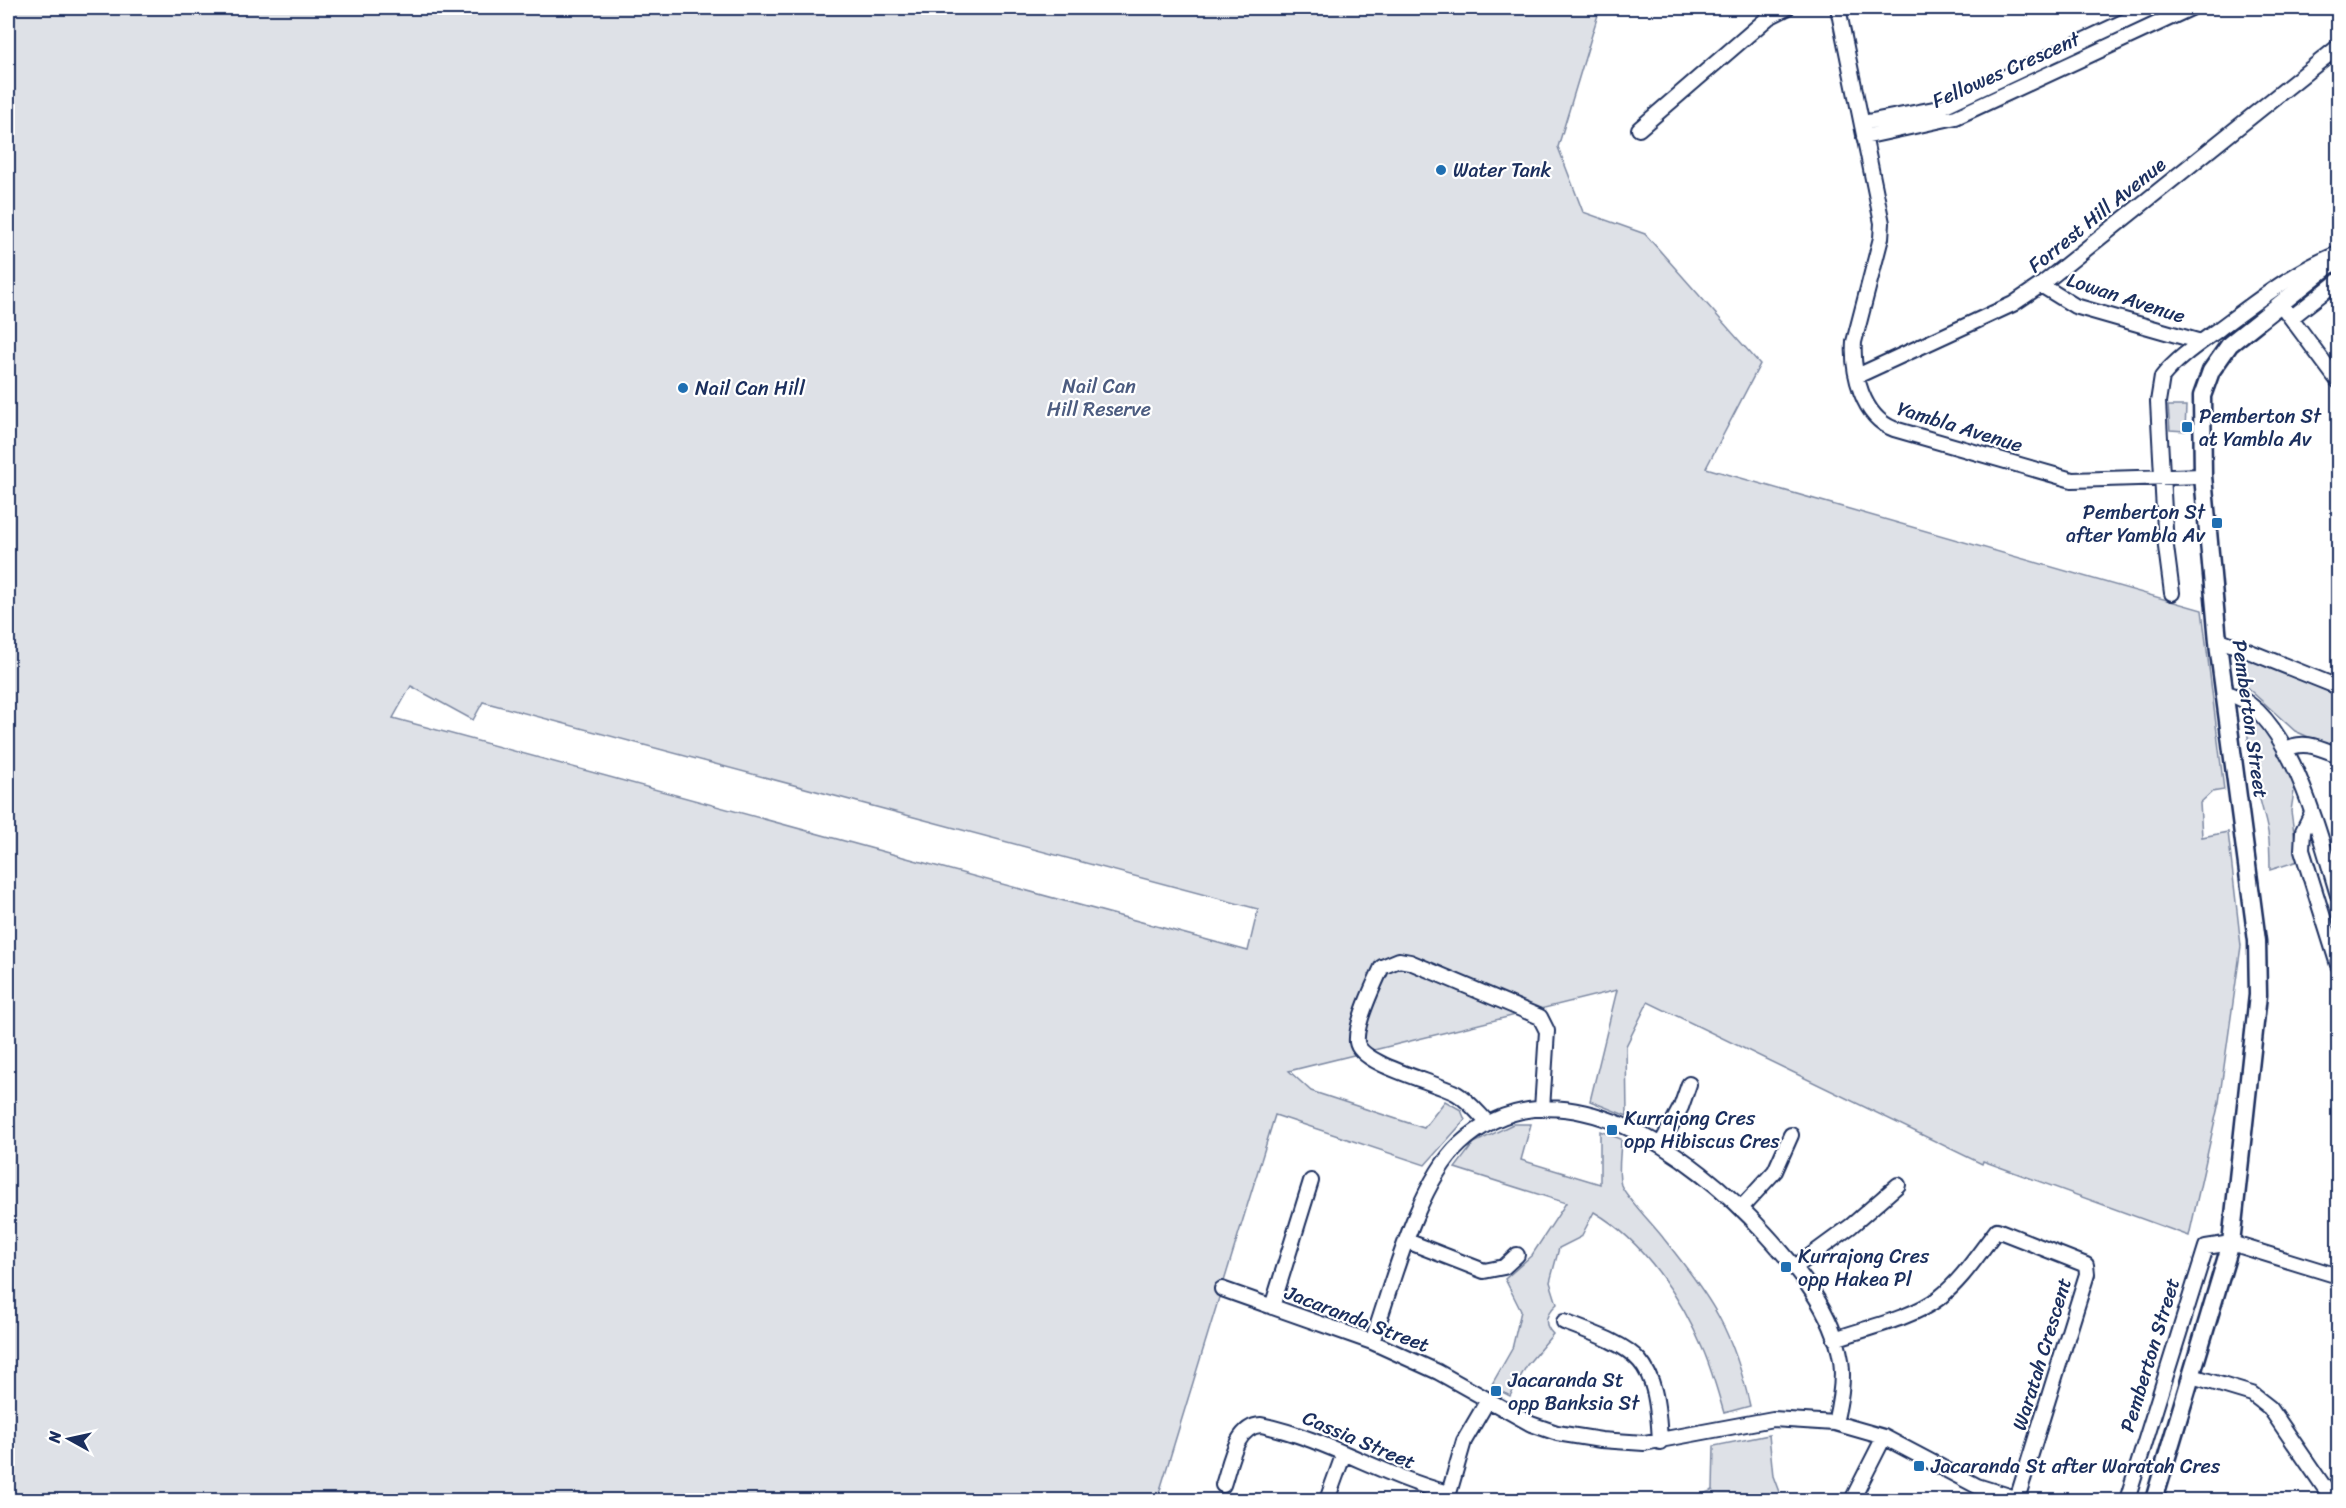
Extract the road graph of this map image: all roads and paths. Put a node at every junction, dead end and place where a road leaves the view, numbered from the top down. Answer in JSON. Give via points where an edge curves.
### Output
{"nodes":[{"id":1,"x":1787,"y":8,"type":"edge"},
{"id":2,"x":1838,"y":8,"type":"edge"},
{"id":3,"x":2153,"y":8,"type":"edge"},
{"id":4,"x":2191,"y":8,"type":"edge"},
{"id":5,"x":1765,"y":12,"type":"edge"},
{"id":6,"x":2338,"y":47,"type":"edge"},
{"id":7,"x":1862,"y":123,"type":"junction"},
{"id":8,"x":1639,"y":129,"type":"dead end"},
{"id":9,"x":1864,"y":137,"type":"junction"},
{"id":10,"x":2338,"y":255,"type":"edge"},
{"id":11,"x":2338,"y":281,"type":"edge"},
{"id":12,"x":2041,"y":285,"type":"junction"},
{"id":13,"x":2280,"y":303,"type":"junction"},
{"id":14,"x":2291,"y":318,"type":"junction"},
{"id":15,"x":2201,"y":342,"type":"junction"},
{"id":16,"x":1857,"y":376,"type":"junction"},
{"id":17,"x":2338,"y":381,"type":"edge"},
{"id":18,"x":2203,"y":476,"type":"junction"},
{"id":19,"x":2163,"y":477,"type":"junction"},
{"id":20,"x":2172,"y":593,"type":"dead end"},
{"id":21,"x":2218,"y":639,"type":"junction"},
{"id":22,"x":2338,"y":687,"type":"edge"},
{"id":23,"x":2225,"y":693,"type":"junction"},
{"id":24,"x":2285,"y":750,"type":"junction"},
{"id":25,"x":2338,"y":755,"type":"edge"},
{"id":26,"x":2312,"y":813,"type":"junction"},
{"id":27,"x":2338,"y":895,"type":"edge"},
{"id":28,"x":2338,"y":965,"type":"edge"},
{"id":29,"x":1689,"y":1084,"type":"dead end"},
{"id":30,"x":1542,"y":1109,"type":"junction"},
{"id":31,"x":1488,"y":1123,"type":"junction"},
{"id":32,"x":1791,"y":1135,"type":"dead end"},
{"id":33,"x":1661,"y":1144,"type":"junction"},
{"id":34,"x":1311,"y":1181,"type":"dead end"},
{"id":35,"x":1898,"y":1185,"type":"dead end"},
{"id":36,"x":1741,"y":1208,"type":"junction"},
{"id":37,"x":1407,"y":1241,"type":"junction"},
{"id":38,"x":2231,"y":1243,"type":"junction"},
{"id":39,"x":1517,"y":1255,"type":"dead end"},
{"id":40,"x":1795,"y":1267,"type":"junction"},
{"id":41,"x":2338,"y":1276,"type":"edge"},
{"id":42,"x":1222,"y":1289,"type":"dead end"},
{"id":43,"x":1272,"y":1307,"type":"junction"},
{"id":44,"x":1564,"y":1322,"type":"dead end"},
{"id":45,"x":1834,"y":1339,"type":"junction"},
{"id":46,"x":1372,"y":1342,"type":"junction"},
{"id":47,"x":2192,"y":1376,"type":"junction"},
{"id":48,"x":1488,"y":1400,"type":"junction"},
{"id":49,"x":1835,"y":1423,"type":"junction"},
{"id":50,"x":1884,"y":1437,"type":"junction"},
{"id":51,"x":1660,"y":1442,"type":"junction"},
{"id":52,"x":1344,"y":1453,"type":"junction"},
{"id":53,"x":1223,"y":1485,"type":"dead end"},
{"id":54,"x":1447,"y":1497,"type":"edge"},
{"id":55,"x":1327,"y":1500,"type":"edge"},
{"id":56,"x":1852,"y":1500,"type":"edge"},
{"id":57,"x":2020,"y":1500,"type":"edge"},
{"id":58,"x":2127,"y":1500,"type":"edge"},
{"id":59,"x":2154,"y":1500,"type":"edge"},
{"id":60,"x":2333,"y":1500,"type":"edge"}],
"edges":[{"from":1,"to":5,"type":"street"},
{"from":2,"to":7,"type":"street","name":"Yambla Avenue"},
{"from":3,"to":7,"type":"street","name":"Fellowes Crescent","via":[[1939,108]]},
{"from":4,"to":9,"type":"street","name":"Fellowes Crescent","via":[[1949,119]]},
{"from":5,"to":8,"type":"street"},
{"from":6,"to":12,"type":"street","name":"Forrest Hill Avenue"},
{"from":7,"to":9,"type":"street","name":"Yambla Avenue"},
{"from":9,"to":16,"type":"street","name":"Yambla Avenue","via":[[1882,230],[1854,342]]},
{"from":10,"to":13,"type":"main road","name":"Pemberton Street"},
{"from":10,"to":15,"type":"street","name":"Pemberton Street","via":[[2298,273]]},
{"from":11,"to":14,"type":"street"},
{"from":12,"to":15,"type":"street","name":"Lowan Avenue","via":[[2075,306]]},
{"from":12,"to":16,"type":"street","name":"Forrest Hill Avenue","via":[[2013,304]]},
{"from":13,"to":14,"type":"street"},
{"from":13,"to":18,"type":"main road","name":"Pemberton Street","via":[[2230,344],[2208,378],[2202,396]]},
{"from":14,"to":17,"type":"street"},
{"from":15,"to":19,"type":"street","name":"Pemberton Street","via":[[2169,368],[2160,381]]},
{"from":16,"to":19,"type":"street","name":"Yambla Avenue","via":[[1872,411],[1894,429],[2063,479]]},
{"from":18,"to":19,"type":"street","name":"Yambla Avenue"},
{"from":18,"to":21,"type":"main road","name":"Pemberton Street"},
{"from":19,"to":20,"type":"street","name":"Pemberton Street"},
{"from":21,"to":22,"type":"street"},
{"from":21,"to":23,"type":"main road","name":"Pemberton Street"},
{"from":23,"to":24,"type":"street","via":[[2239,697],[2257,710]]},
{"from":23,"to":38,"type":"main road","name":"Pemberton Street","via":[[2258,968]]},
{"from":24,"to":25,"type":"street","via":[[2304,744]]},
{"from":24,"to":26,"type":"street","via":[[2300,777]]},
{"from":26,"to":27,"type":"street"},
{"from":26,"to":28,"type":"street","via":[[2303,831],[2302,850]]},
{"from":29,"to":33,"type":"street"},
{"from":30,"to":31,"type":"street","via":[[1512,1113]]},
{"from":30,"to":31,"type":"street","via":[[1546,1031],[1540,1017],[1410,963],[1399,960],[1382,967],[1358,1032],[1363,1054],[1458,1094]]},
{"from":30,"to":33,"type":"street","via":[[1596,1116]]},
{"from":31,"to":37,"type":"street","via":[[1459,1144],[1438,1170]]},
{"from":32,"to":36,"type":"street","via":[[1775,1171]]},
{"from":33,"to":36,"type":"street","via":[[1696,1168]]},
{"from":34,"to":43,"type":"street"},
{"from":35,"to":40,"type":"street"},
{"from":36,"to":40,"type":"street"},
{"from":37,"to":39,"type":"street","via":[[1484,1271],[1504,1267]]},
{"from":37,"to":46,"type":"street"},
{"from":38,"to":41,"type":"street"},
{"from":38,"to":47,"type":"main road","name":"Pemberton Street"},
{"from":38,"to":58,"type":"street","name":"Pemberton Street","via":[[2206,1247]]},
{"from":40,"to":45,"type":"street","via":[[1816,1299]]},
{"from":42,"to":43,"type":"street","name":"Jacaranda Street"},
{"from":43,"to":46,"type":"street","name":"Jacaranda Street"},
{"from":44,"to":51,"type":"street","via":[[1617,1342],[1647,1370],[1654,1389]]},
{"from":45,"to":49,"type":"street","via":[[1842,1380]]},
{"from":45,"to":57,"type":"street","name":"Waratah Crescent","via":[[1910,1313],[1937,1299],[1964,1274],[1997,1230],[2086,1264],[2087,1274]]},
{"from":46,"to":48,"type":"street","name":"Jacaranda Street"},
{"from":47,"to":59,"type":"main road","name":"Pemberton Street"},
{"from":47,"to":60,"type":"street","via":[[2260,1399]]},
{"from":48,"to":51,"type":"street","name":"Jacaranda Street","via":[[1531,1424],[1576,1437],[1623,1443]]},
{"from":48,"to":54,"type":"street","via":[[1464,1441]]},
{"from":49,"to":50,"type":"street","name":"Jacaranda Street"},
{"from":49,"to":51,"type":"street","name":"Jacaranda Street","via":[[1773,1419]]},
{"from":50,"to":56,"type":"street"},
{"from":50,"to":57,"type":"street","name":"Jacaranda Street","via":[[1977,1486]]},
{"from":52,"to":53,"type":"street","name":"Cassia Street","via":[[1306,1436],[1254,1425],[1240,1436]]},
{"from":52,"to":54,"type":"street","name":"Cassia Street"},
{"from":52,"to":55,"type":"street"}]}
